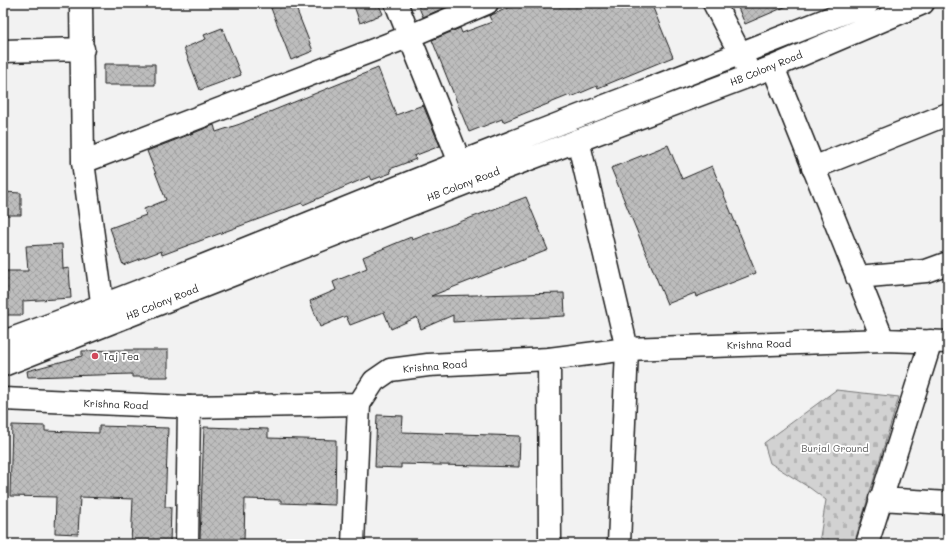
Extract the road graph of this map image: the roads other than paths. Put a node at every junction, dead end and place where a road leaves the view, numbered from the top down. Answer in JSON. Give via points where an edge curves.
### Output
{"nodes":[{"id":1,"x":81,"y":3,"type":"edge"},
{"id":2,"x":396,"y":3,"type":"edge"},
{"id":3,"x":487,"y":3,"type":"edge"},
{"id":4,"x":714,"y":3,"type":"edge"},
{"id":5,"x":868,"y":3,"type":"edge"},
{"id":6,"x":924,"y":3,"type":"edge"},
{"id":7,"x":410,"y":36,"type":"junction"},
{"id":8,"x":83,"y":49,"type":"junction"},
{"id":9,"x":3,"y":51,"type":"edge"},
{"id":10,"x":740,"y":55,"type":"junction"},
{"id":11,"x":773,"y":67,"type":"junction"},
{"id":12,"x":751,"y":75,"type":"junction"},
{"id":13,"x":948,"y":114,"type":"edge"},
{"id":14,"x":578,"y":140,"type":"junction"},
{"id":15,"x":83,"y":162,"type":"junction"},
{"id":16,"x":813,"y":168,"type":"junction"},
{"id":17,"x":464,"y":172,"type":"junction"},
{"id":18,"x":948,"y":263,"type":"edge"},
{"id":19,"x":857,"y":277,"type":"junction"},
{"id":20,"x":103,"y":316,"type":"junction"},
{"id":21,"x":884,"y":340,"type":"junction"},
{"id":22,"x":3,"y":342,"type":"edge"},
{"id":23,"x":940,"y":342,"type":"edge"},
{"id":24,"x":627,"y":349,"type":"junction"},
{"id":25,"x":549,"y":359,"type":"junction"},
{"id":26,"x":3,"y":365,"type":"edge"},
{"id":27,"x":3,"y":399,"type":"edge"},
{"id":28,"x":358,"y":404,"type":"junction"},
{"id":29,"x":189,"y":407,"type":"junction"},
{"id":30,"x":880,"y":499,"type":"junction"},
{"id":31,"x":948,"y":503,"type":"edge"},
{"id":32,"x":187,"y":544,"type":"edge"},
{"id":33,"x":352,"y":544,"type":"edge"},
{"id":34,"x":550,"y":544,"type":"edge"},
{"id":35,"x":619,"y":544,"type":"edge"},
{"id":36,"x":867,"y":544,"type":"edge"}],
"edges":[{"from":1,"to":8,"type":"street"},
{"from":2,"to":7,"type":"street"},
{"from":3,"to":7,"type":"street"},
{"from":4,"to":10,"type":"street"},
{"from":5,"to":10,"type":"street"},
{"from":6,"to":11,"type":"street","name":"HB Colony Road"},
{"from":7,"to":15,"type":"street"},
{"from":7,"to":17,"type":"street"},
{"from":8,"to":9,"type":"street"},
{"from":8,"to":15,"type":"street"},
{"from":10,"to":12,"type":"street"},
{"from":10,"to":17,"type":"street"},
{"from":11,"to":12,"type":"street","name":"HB Colony Road"},
{"from":11,"to":16,"type":"street"},
{"from":12,"to":14,"type":"street","name":"HB Colony Road"},
{"from":13,"to":16,"type":"street"},
{"from":14,"to":17,"type":"street","name":"HB Colony Road"},
{"from":14,"to":24,"type":"street"},
{"from":15,"to":20,"type":"street"},
{"from":16,"to":19,"type":"street"},
{"from":17,"to":20,"type":"street","name":"HB Colony Road"},
{"from":18,"to":19,"type":"street","via":[[926,271]]},
{"from":19,"to":21,"type":"street"},
{"from":20,"to":22,"type":"street"},
{"from":20,"to":26,"type":"street","name":"HB Colony Road"},
{"from":21,"to":23,"type":"street","name":"Krishna Road"},
{"from":21,"to":24,"type":"street","name":"Krishna Road"},
{"from":23,"to":30,"type":"street"},
{"from":24,"to":25,"type":"street","name":"Krishna Road"},
{"from":24,"to":35,"type":"street"},
{"from":25,"to":28,"type":"street","name":"Krishna Road","via":[[428,365],[390,370],[374,380]]},
{"from":25,"to":34,"type":"street"},
{"from":27,"to":29,"type":"street","name":"Krishna Road"},
{"from":28,"to":29,"type":"street","name":"Krishna Road"},
{"from":28,"to":33,"type":"street"},
{"from":29,"to":32,"type":"street"},
{"from":30,"to":31,"type":"street"},
{"from":30,"to":36,"type":"street"}]}
